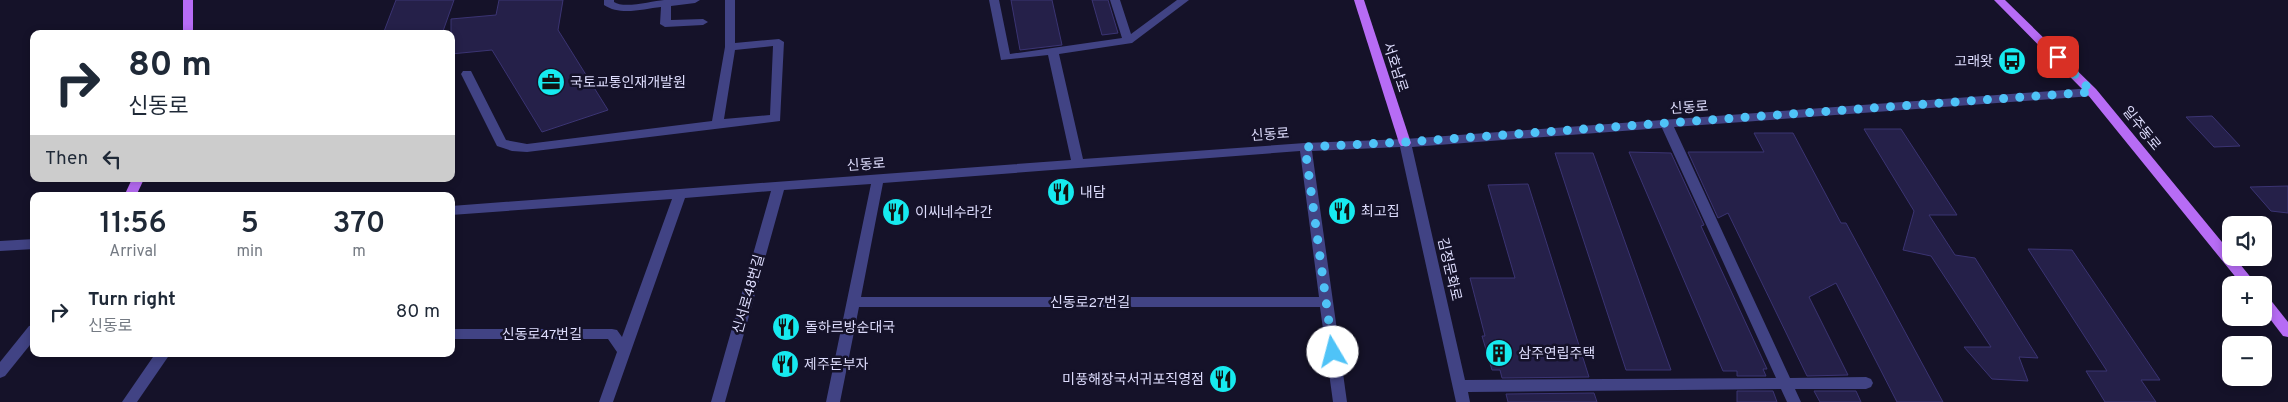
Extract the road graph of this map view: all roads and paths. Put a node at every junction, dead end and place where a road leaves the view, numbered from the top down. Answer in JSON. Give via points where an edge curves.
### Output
{"nodes":[{"id":1,"x":188,"y":0,"type":"edge"},
{"id":2,"x":609,"y":0,"type":"edge"},
{"id":3,"x":695,"y":0,"type":"edge"},
{"id":4,"x":730,"y":0,"type":"edge"},
{"id":5,"x":994,"y":0,"type":"edge"},
{"id":6,"x":1115,"y":0,"type":"edge"},
{"id":7,"x":1184,"y":0,"type":"edge"},
{"id":8,"x":1359,"y":0,"type":"edge"},
{"id":9,"x":1999,"y":0,"type":"edge"},
{"id":10,"x":634,"y":3,"type":"edge"},
{"id":11,"x":666,"y":3,"type":"junction"},
{"id":12,"x":702,"y":22,"type":"dead end"},
{"id":13,"x":188,"y":30,"type":"edge"},
{"id":14,"x":1128,"y":42,"type":"junction"},
{"id":15,"x":730,"y":47,"type":"junction"},
{"id":16,"x":1053,"y":53,"type":"junction"},
{"id":17,"x":467,"y":74,"type":"dead end"},
{"id":18,"x":2092,"y":92,"type":"junction"},
{"id":19,"x":1666,"y":123,"type":"junction"},
{"id":20,"x":717,"y":124,"type":"junction"},
{"id":21,"x":1406,"y":142,"type":"junction"},
{"id":22,"x":1305,"y":147,"type":"junction"},
{"id":23,"x":1078,"y":164,"type":"junction"},
{"id":24,"x":878,"y":178,"type":"junction"},
{"id":25,"x":779,"y":186,"type":"junction"},
{"id":26,"x":680,"y":193,"type":"junction"},
{"id":27,"x":455,"y":211,"type":"edge"},
{"id":28,"x":30,"y":244,"type":"edge"},
{"id":29,"x":0,"y":246,"type":"edge"},
{"id":30,"x":2243,"y":276,"type":"edge"},
{"id":31,"x":853,"y":302,"type":"junction"},
{"id":32,"x":1326,"y":302,"type":"junction"},
{"id":33,"x":2272,"y":312,"type":"edge"},
{"id":34,"x":2288,"y":332,"type":"edge"},
{"id":35,"x":455,"y":334,"type":"edge"},
{"id":36,"x":30,"y":335,"type":"edge"},
{"id":37,"x":624,"y":351,"type":"junction"},
{"id":38,"x":161,"y":357,"type":"edge"},
{"id":39,"x":0,"y":372,"type":"edge"},
{"id":40,"x":1785,"y":383,"type":"junction"},
{"id":41,"x":1866,"y":383,"type":"dead end"},
{"id":42,"x":1460,"y":386,"type":"junction"},
{"id":43,"x":130,"y":402,"type":"edge"},
{"id":44,"x":606,"y":402,"type":"edge"},
{"id":45,"x":718,"y":402,"type":"edge"},
{"id":46,"x":833,"y":402,"type":"edge"},
{"id":47,"x":1340,"y":402,"type":"edge"},
{"id":48,"x":1463,"y":402,"type":"edge"},
{"id":49,"x":1794,"y":402,"type":"edge"}],
"edges":[{"from":1,"to":13,"type":"main road"},
{"from":2,"to":10,"type":"street","via":[[608,3],[614,7]]},
{"from":3,"to":11,"type":"street"},
{"from":4,"to":15,"type":"street"},
{"from":5,"to":16,"type":"street","via":[[1005,58]]},
{"from":6,"to":14,"type":"street"},
{"from":7,"to":14,"type":"street"},
{"from":8,"to":21,"type":"main road","name":"서호남로"},
{"from":9,"to":18,"type":"main road","name":"일주동로"},
{"from":10,"to":11,"type":"street"},
{"from":11,"to":12,"type":"street","via":[[665,24]]},
{"from":14,"to":16,"type":"street"},
{"from":15,"to":20,"type":"street"},
{"from":15,"to":20,"type":"street","via":[[779,42],[776,118]]},
{"from":16,"to":23,"type":"street"},
{"from":17,"to":20,"type":"street","via":[[501,143],[512,148]]},
{"from":18,"to":19,"type":"street","name":"신동로"},
{"from":18,"to":30,"type":"main road","name":"일주동로"},
{"from":19,"to":21,"type":"street","name":"신동로"},
{"from":19,"to":40,"type":"street"},
{"from":21,"to":22,"type":"street","name":"신동로"},
{"from":21,"to":42,"type":"street","name":"김정문화로"},
{"from":22,"to":23,"type":"street","name":"신동로"},
{"from":22,"to":32,"type":"street"},
{"from":23,"to":24,"type":"street","name":"신동로"},
{"from":24,"to":25,"type":"street","name":"신동로"},
{"from":24,"to":31,"type":"street"},
{"from":25,"to":26,"type":"street","name":"신동로"},
{"from":25,"to":45,"type":"street","name":"신서로48번길"},
{"from":26,"to":27,"type":"street","name":"신동로"},
{"from":26,"to":37,"type":"street"},
{"from":28,"to":29,"type":"street"},
{"from":31,"to":32,"type":"street","name":"신동로27번길"},
{"from":31,"to":46,"type":"street"},
{"from":32,"to":47,"type":"street"},
{"from":33,"to":34,"type":"main road"},
{"from":35,"to":37,"type":"street","name":"신동로47번길","via":[[612,334]]},
{"from":36,"to":39,"type":"street"},
{"from":37,"to":44,"type":"street"},
{"from":38,"to":43,"type":"street"},
{"from":40,"to":41,"type":"street"},
{"from":40,"to":42,"type":"street"},
{"from":40,"to":49,"type":"street"},
{"from":42,"to":48,"type":"street","name":"김정문화로"}]}
